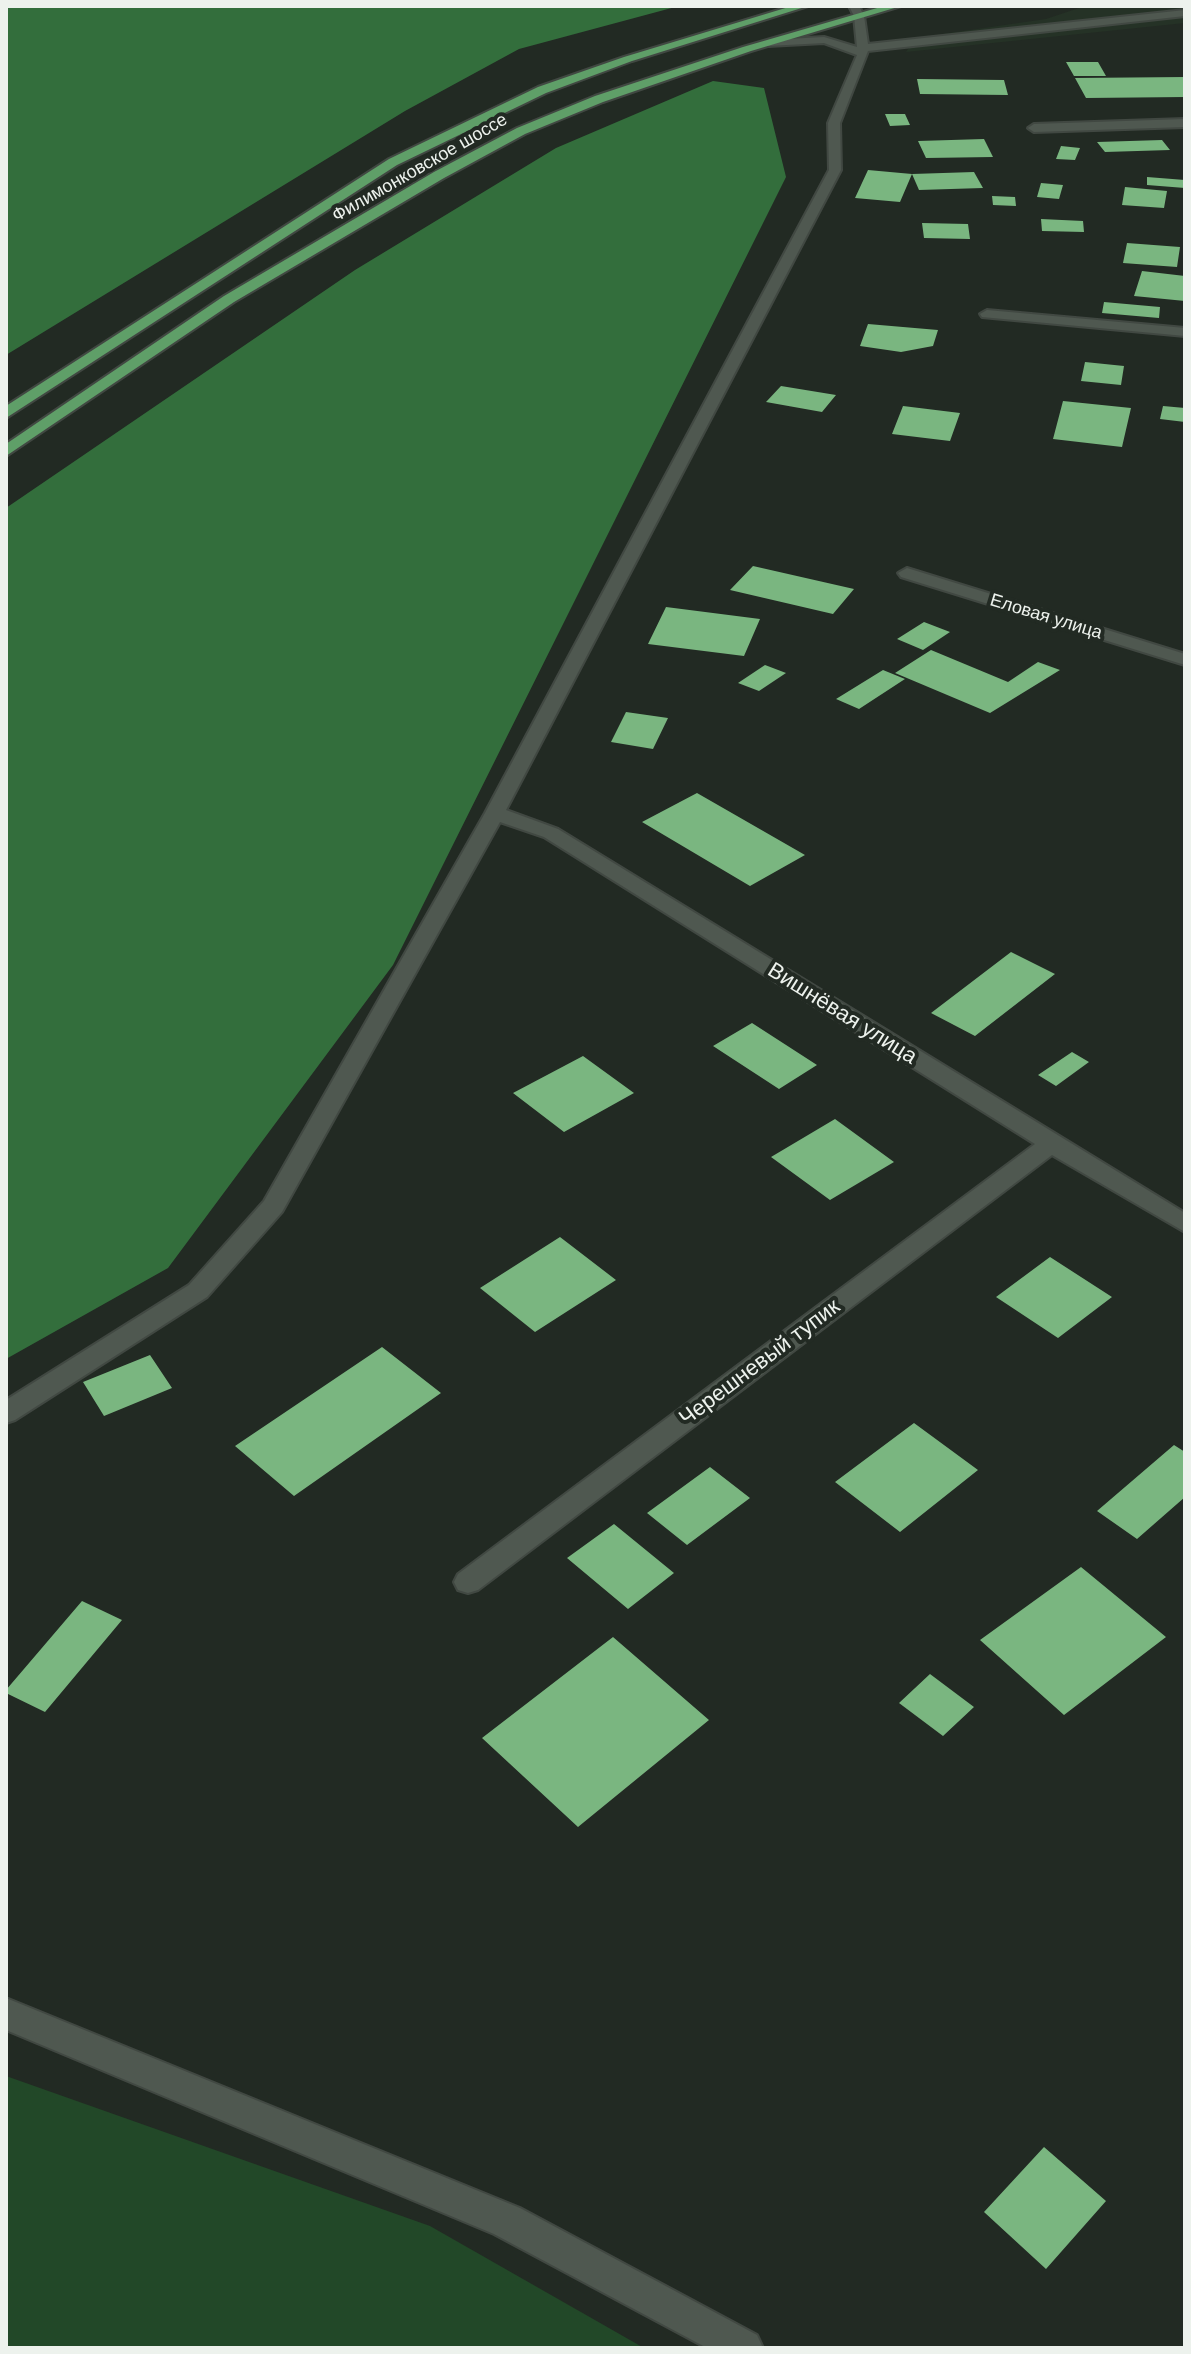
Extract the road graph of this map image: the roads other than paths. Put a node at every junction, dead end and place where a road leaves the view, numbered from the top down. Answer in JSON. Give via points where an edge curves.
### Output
{"nodes":[{"id":1,"x":803,"y":6,"type":"edge"},
{"id":2,"x":896,"y":6,"type":"edge"},
{"id":3,"x":857,"y":11,"type":"edge"},
{"id":4,"x":1185,"y":13,"type":"edge"},
{"id":5,"x":768,"y":43,"type":"junction"},
{"id":6,"x":863,"y":51,"type":"junction"},
{"id":7,"x":1185,"y":123,"type":"edge"},
{"id":8,"x":1034,"y":128,"type":"dead end"},
{"id":9,"x":987,"y":314,"type":"dead end"},
{"id":10,"x":1185,"y":332,"type":"edge"},
{"id":11,"x":6,"y":413,"type":"edge"},
{"id":12,"x":6,"y":451,"type":"edge"},
{"id":13,"x":907,"y":573,"type":"dead end"},
{"id":14,"x":1185,"y":660,"type":"edge"},
{"id":15,"x":495,"y":813,"type":"junction"},
{"id":16,"x":1051,"y":1144,"type":"junction"},
{"id":17,"x":1185,"y":1224,"type":"edge"},
{"id":18,"x":6,"y":1413,"type":"edge"},
{"id":19,"x":468,"y":1582,"type":"dead end"},
{"id":20,"x":6,"y":2014,"type":"edge"},
{"id":21,"x":744,"y":2348,"type":"edge"}],
"edges":[{"from":1,"to":11,"type":"main road","name":"Филимонковское шоссе","via":[[542,90],[406,155]]},
{"from":2,"to":3,"type":"main road","name":"Филимонковское шоссе"},
{"from":3,"to":5,"type":"main road","name":"Филимонковское шоссе"},
{"from":3,"to":6,"type":"street"},
{"from":4,"to":6,"type":"street"},
{"from":5,"to":6,"type":"street","via":[[824,40]]},
{"from":5,"to":12,"type":"main road","name":"Филимонковское шоссе","via":[[599,99],[508,138],[229,299]]},
{"from":6,"to":15,"type":"street","via":[[834,123],[835,170]]},
{"from":7,"to":8,"type":"street"},
{"from":9,"to":10,"type":"street"},
{"from":13,"to":14,"type":"street","name":"Еловая улица"},
{"from":15,"to":16,"type":"street","name":"Вишнёвая улица","via":[[551,833]]},
{"from":15,"to":18,"type":"street","via":[[273,1206],[198,1291]]},
{"from":16,"to":17,"type":"street","name":"Вишнёвая улица"},
{"from":16,"to":19,"type":"street","name":"Черешневый тупик"},
{"from":20,"to":21,"type":"street","via":[[507,2221]]}]}
